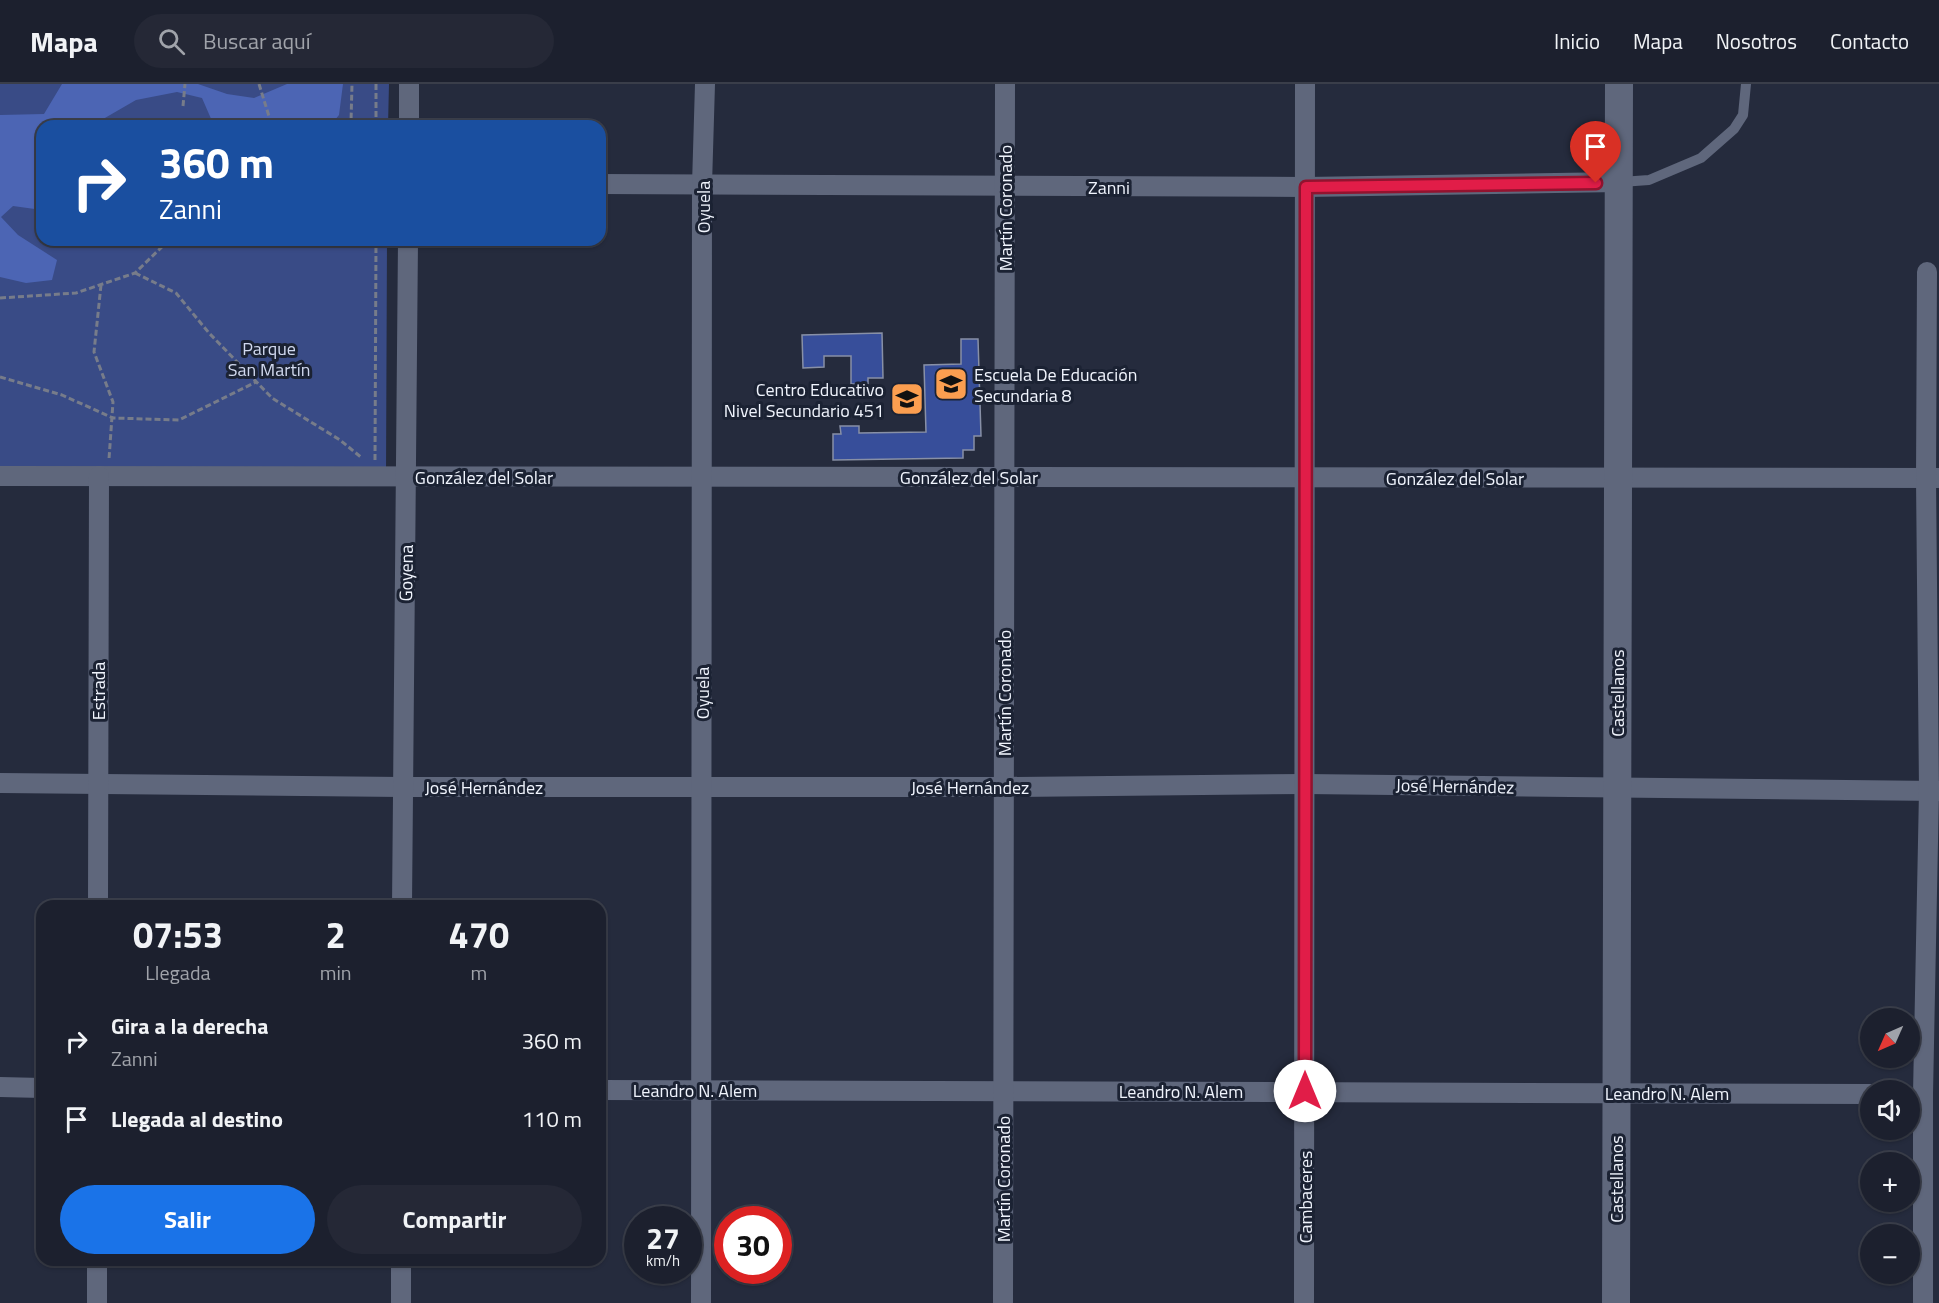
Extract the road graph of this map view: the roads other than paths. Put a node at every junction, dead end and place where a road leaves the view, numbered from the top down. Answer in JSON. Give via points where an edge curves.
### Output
{"nodes":[{"id":1,"x":409,"y":84,"type":"edge"},
{"id":2,"x":705,"y":84,"type":"edge"},
{"id":3,"x":1005,"y":84,"type":"edge"},
{"id":4,"x":1305,"y":84,"type":"edge"},
{"id":5,"x":1618,"y":84,"type":"edge"},
{"id":6,"x":1746,"y":84,"type":"edge"},
{"id":7,"x":409,"y":120,"type":"edge"},
{"id":8,"x":1619,"y":182,"type":"junction"},
{"id":9,"x":606,"y":184,"type":"edge"},
{"id":10,"x":702,"y":185,"type":"junction"},
{"id":11,"x":1005,"y":187,"type":"junction"},
{"id":12,"x":1306,"y":187,"type":"junction"},
{"id":13,"x":408,"y":246,"type":"edge"},
{"id":14,"x":1927,"y":272,"type":"dead end"},
{"id":15,"x":104,"y":470,"type":"junction"},
{"id":16,"x":0,"y":476,"type":"edge"},
{"id":17,"x":407,"y":477,"type":"junction"},
{"id":18,"x":702,"y":477,"type":"junction"},
{"id":19,"x":1004,"y":477,"type":"junction"},
{"id":20,"x":1305,"y":478,"type":"junction"},
{"id":21,"x":1618,"y":478,"type":"junction"},
{"id":22,"x":1933,"y":478,"type":"edge"},
{"id":23,"x":0,"y":783,"type":"edge"},
{"id":24,"x":98,"y":783,"type":"junction"},
{"id":25,"x":1305,"y":784,"type":"junction"},
{"id":26,"x":702,"y":786,"type":"junction"},
{"id":27,"x":402,"y":787,"type":"junction"},
{"id":28,"x":1004,"y":787,"type":"junction"},
{"id":29,"x":1617,"y":788,"type":"junction"},
{"id":30,"x":1934,"y":791,"type":"edge"},
{"id":31,"x":98,"y":900,"type":"edge"},
{"id":32,"x":402,"y":900,"type":"edge"},
{"id":33,"x":0,"y":1087,"type":"edge"},
{"id":34,"x":36,"y":1088,"type":"edge"},
{"id":35,"x":606,"y":1089,"type":"edge"},
{"id":36,"x":701,"y":1090,"type":"junction"},
{"id":37,"x":1003,"y":1090,"type":"junction"},
{"id":38,"x":1305,"y":1091,"type":"junction"},
{"id":39,"x":1617,"y":1093,"type":"junction"},
{"id":40,"x":1860,"y":1094,"type":"edge"},
{"id":41,"x":1924,"y":1094,"type":"edge"},
{"id":42,"x":97,"y":1266,"type":"edge"},
{"id":43,"x":401,"y":1266,"type":"edge"},
{"id":44,"x":97,"y":1303,"type":"edge"},
{"id":45,"x":401,"y":1303,"type":"edge"},
{"id":46,"x":701,"y":1303,"type":"edge"},
{"id":47,"x":1003,"y":1303,"type":"edge"},
{"id":48,"x":1304,"y":1303,"type":"edge"},
{"id":49,"x":1616,"y":1303,"type":"edge"},
{"id":50,"x":1923,"y":1303,"type":"edge"}],
"edges":[{"from":1,"to":7,"type":"street"},
{"from":2,"to":10,"type":"street","name":"Oyuela"},
{"from":3,"to":11,"type":"street","name":"Martín Coronado"},
{"from":4,"to":12,"type":"street","name":"Cambaceres"},
{"from":5,"to":8,"type":"street","name":"Castellanos"},
{"from":6,"to":8,"type":"lane","via":[[1743,115],[1734,129],[1701,158],[1649,180]]},
{"from":8,"to":12,"type":"street","name":"Zanni"},
{"from":8,"to":21,"type":"street","name":"Castellanos"},
{"from":9,"to":10,"type":"street","name":"Zanni"},
{"from":10,"to":11,"type":"street","name":"Zanni"},
{"from":10,"to":18,"type":"street","name":"Oyuela"},
{"from":11,"to":12,"type":"street","name":"Zanni"},
{"from":11,"to":19,"type":"street","name":"Martín Coronado"},
{"from":12,"to":20,"type":"street","name":"Cambaceres"},
{"from":13,"to":17,"type":"street","name":"Goyena"},
{"from":14,"to":22,"type":"street"},
{"from":15,"to":16,"type":"street","name":"González del Solar"},
{"from":15,"to":17,"type":"street","name":"González del Solar"},
{"from":15,"to":24,"type":"street","name":"Estrada"},
{"from":17,"to":18,"type":"street","name":"González del Solar"},
{"from":17,"to":27,"type":"street","name":"Goyena"},
{"from":18,"to":19,"type":"street","name":"González del Solar"},
{"from":18,"to":26,"type":"street","name":"Oyuela"},
{"from":19,"to":20,"type":"street","name":"González del Solar"},
{"from":19,"to":28,"type":"street","name":"Martín Coronado"},
{"from":20,"to":21,"type":"street","name":"González del Solar"},
{"from":20,"to":25,"type":"street","name":"Cambaceres"},
{"from":21,"to":22,"type":"street","name":"González del Solar"},
{"from":21,"to":29,"type":"street","name":"Castellanos"},
{"from":22,"to":30,"type":"street"},
{"from":23,"to":24,"type":"street","name":"José Hernández"},
{"from":24,"to":27,"type":"street","name":"José Hernández"},
{"from":24,"to":31,"type":"street","name":"Estrada"},
{"from":25,"to":28,"type":"street","name":"José Hernández"},
{"from":25,"to":29,"type":"street","name":"José Hernández"},
{"from":25,"to":38,"type":"street","name":"Cambaceres"},
{"from":26,"to":27,"type":"street","name":"José Hernández"},
{"from":26,"to":28,"type":"street","name":"José Hernández"},
{"from":26,"to":36,"type":"street","name":"Oyuela"},
{"from":27,"to":32,"type":"street","name":"Goyena"},
{"from":28,"to":37,"type":"street","name":"Martín Coronado"},
{"from":29,"to":30,"type":"street","name":"José Hernández"},
{"from":29,"to":39,"type":"street","name":"Castellanos"},
{"from":30,"to":41,"type":"street"},
{"from":33,"to":34,"type":"street"},
{"from":35,"to":36,"type":"street","name":"Leandro N. Alem"},
{"from":36,"to":37,"type":"street","name":"Leandro N. Alem"},
{"from":36,"to":46,"type":"street","name":"Oyuela"},
{"from":37,"to":38,"type":"street","name":"Leandro N. Alem"},
{"from":37,"to":47,"type":"street","name":"Martín Coronado"},
{"from":38,"to":39,"type":"street","name":"Leandro N. Alem"},
{"from":38,"to":48,"type":"street","name":"Cambaceres"},
{"from":39,"to":40,"type":"street","name":"Leandro N. Alem"},
{"from":39,"to":49,"type":"street","name":"Castellanos"},
{"from":41,"to":50,"type":"street"},
{"from":42,"to":44,"type":"street"},
{"from":43,"to":45,"type":"street"}]}
